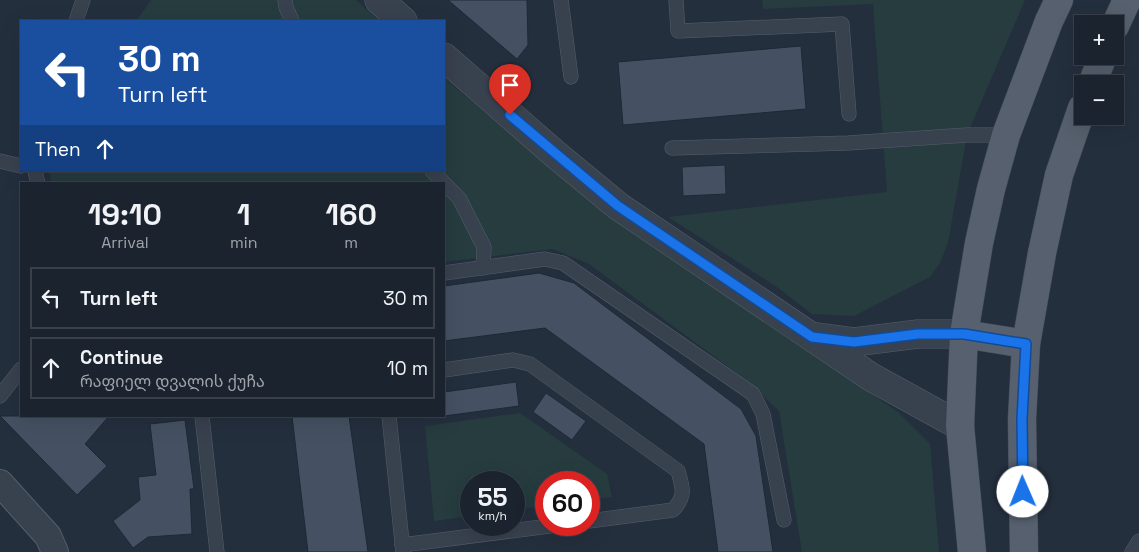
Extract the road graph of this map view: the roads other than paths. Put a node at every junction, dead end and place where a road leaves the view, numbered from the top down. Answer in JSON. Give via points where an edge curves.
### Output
{"nodes":[{"id":1,"x":83,"y":0,"type":"edge"},
{"id":2,"x":285,"y":0,"type":"edge"},
{"id":3,"x":380,"y":0,"type":"edge"},
{"id":4,"x":561,"y":0,"type":"edge"},
{"id":5,"x":676,"y":0,"type":"edge"},
{"id":6,"x":1059,"y":0,"type":"edge"},
{"id":7,"x":1127,"y":0,"type":"edge"},
{"id":8,"x":1120,"y":15,"type":"edge"},
{"id":9,"x":76,"y":20,"type":"edge"},
{"id":10,"x":292,"y":20,"type":"edge"},
{"id":11,"x":400,"y":20,"type":"edge"},
{"id":12,"x":445,"y":58,"type":"edge"},
{"id":13,"x":571,"y":77,"type":"dead end"},
{"id":14,"x":850,"y":114,"type":"dead end"},
{"id":15,"x":1076,"y":125,"type":"edge"},
{"id":16,"x":1006,"y":135,"type":"junction"},
{"id":17,"x":672,"y":148,"type":"dead end"},
{"id":18,"x":0,"y":161,"type":"edge"},
{"id":19,"x":20,"y":166,"type":"edge"},
{"id":20,"x":433,"y":172,"type":"edge"},
{"id":21,"x":443,"y":182,"type":"edge"},
{"id":22,"x":445,"y":184,"type":"edge"},
{"id":23,"x":483,"y":268,"type":"junction"},
{"id":24,"x":445,"y":273,"type":"edge"},
{"id":25,"x":964,"y":334,"type":"junction"},
{"id":26,"x":812,"y":337,"type":"junction"},
{"id":27,"x":1026,"y":344,"type":"junction"},
{"id":28,"x":20,"y":370,"type":"edge"},
{"id":29,"x":445,"y":370,"type":"edge"},
{"id":30,"x":0,"y":396,"type":"edge"},
{"id":31,"x":202,"y":417,"type":"edge"},
{"id":32,"x":389,"y":417,"type":"edge"},
{"id":33,"x":960,"y":426,"type":"junction"},
{"id":34,"x":0,"y":483,"type":"edge"},
{"id":35,"x":600,"y":520,"type":"edge"},
{"id":36,"x":784,"y":520,"type":"dead end"},
{"id":37,"x":535,"y":528,"type":"edge"},
{"id":38,"x":1139,"y":541,"type":"edge"},
{"id":39,"x":403,"y":548,"type":"edge"},
{"id":40,"x":55,"y":552,"type":"edge"},
{"id":41,"x":217,"y":552,"type":"edge"},
{"id":42,"x":972,"y":552,"type":"edge"},
{"id":43,"x":1024,"y":552,"type":"edge"},
{"id":44,"x":1132,"y":552,"type":"edge"}],
"edges":[{"from":1,"to":9,"type":"lane"},
{"from":2,"to":10,"type":"lane"},
{"from":3,"to":11,"type":"street"},
{"from":4,"to":13,"type":"lane"},
{"from":5,"to":14,"type":"lane","via":[[678,31],[842,24]]},
{"from":6,"to":16,"type":"main road"},
{"from":7,"to":8,"type":"main road"},
{"from":12,"to":26,"type":"street","via":[[618,206]]},
{"from":15,"to":27,"type":"main road","via":[[1059,175]]},
{"from":16,"to":17,"type":"lane"},
{"from":16,"to":25,"type":"main road","via":[[979,243]]},
{"from":18,"to":19,"type":"lane"},
{"from":20,"to":21,"type":"lane"},
{"from":22,"to":23,"type":"lane","via":[[459,198],[484,247]]},
{"from":23,"to":24,"type":"lane"},
{"from":23,"to":36,"type":"lane","via":[[546,259],[563,263],[753,394],[763,414]]},
{"from":25,"to":26,"type":"street","via":[[918,334],[854,342]]},
{"from":25,"to":27,"type":"main road"},
{"from":25,"to":33,"type":"main road"},
{"from":26,"to":33,"type":"street","via":[[870,377]]},
{"from":27,"to":43,"type":"main road","via":[[1022,419]]},
{"from":28,"to":30,"type":"lane"},
{"from":29,"to":35,"type":"lane","via":[[513,360],[530,364],[678,470],[683,489],[680,502],[673,510]]},
{"from":31,"to":41,"type":"lane"},
{"from":32,"to":39,"type":"lane"},
{"from":33,"to":42,"type":"main road"},
{"from":34,"to":40,"type":"street","via":[[48,536]]},
{"from":37,"to":39,"type":"lane"},
{"from":38,"to":44,"type":"lane"}]}
